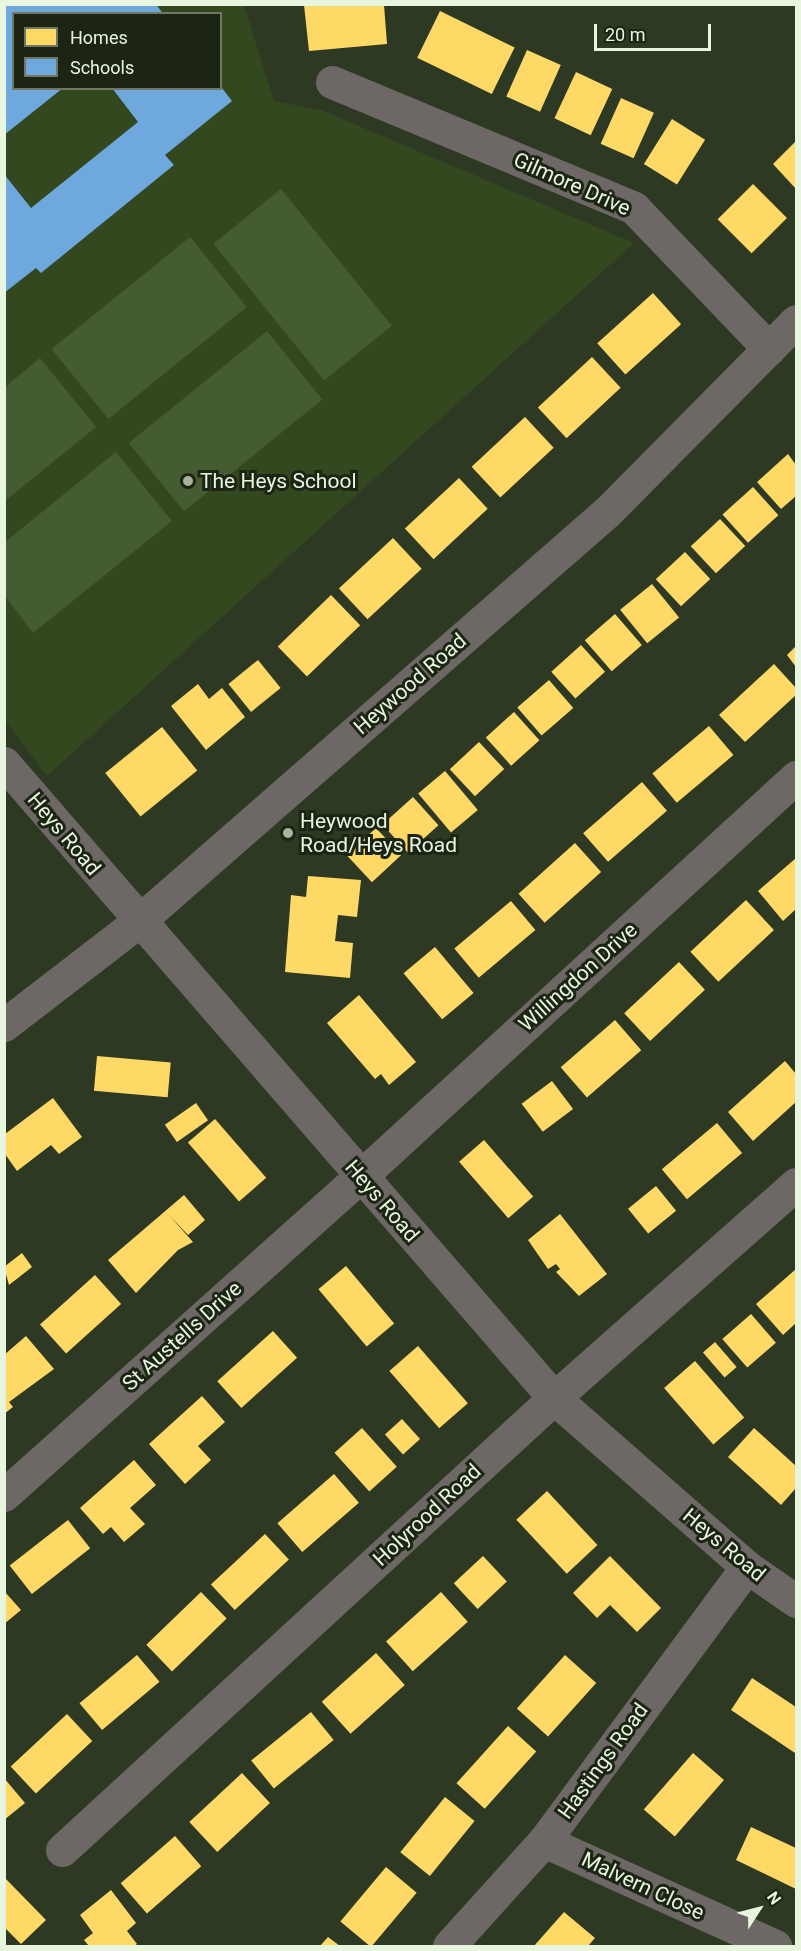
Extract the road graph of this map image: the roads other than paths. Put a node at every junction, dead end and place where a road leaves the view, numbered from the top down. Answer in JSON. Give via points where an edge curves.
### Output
{"nodes":[{"id":1,"x":333,"y":82,"type":"dead end"},
{"id":2,"x":796,"y":321,"type":"edge"},
{"id":3,"x":769,"y":349,"type":"junction"},
{"id":4,"x":4,"y":764,"type":"edge"},
{"id":5,"x":796,"y":777,"type":"edge"},
{"id":6,"x":139,"y":921,"type":"junction"},
{"id":7,"x":4,"y":1025,"type":"edge"},
{"id":8,"x":360,"y":1177,"type":"junction"},
{"id":9,"x":796,"y":1184,"type":"edge"},
{"id":10,"x":554,"y":1398,"type":"junction"},
{"id":11,"x":4,"y":1495,"type":"edge"},
{"id":12,"x":747,"y":1567,"type":"junction"},
{"id":13,"x":796,"y":1602,"type":"edge"},
{"id":14,"x":544,"y":1841,"type":"junction"},
{"id":15,"x":62,"y":1850,"type":"dead end"},
{"id":16,"x":449,"y":1947,"type":"edge"},
{"id":17,"x":775,"y":1947,"type":"edge"}],
"edges":[{"from":1,"to":3,"type":"street","name":"Gilmore Drive","via":[[634,208]]},
{"from":2,"to":3,"type":"street","name":"Heywood Road"},
{"from":3,"to":6,"type":"street","name":"Heywood Road","via":[[608,511]]},
{"from":4,"to":6,"type":"street","name":"Heys Road"},
{"from":5,"to":8,"type":"street","name":"Willingdon Drive"},
{"from":6,"to":7,"type":"street","name":"Heywood Road"},
{"from":6,"to":8,"type":"street","name":"Heys Road"},
{"from":8,"to":10,"type":"street","name":"Heys Road"},
{"from":8,"to":11,"type":"street","name":"St Austells Drive"},
{"from":9,"to":10,"type":"street","name":"Holyrood Road"},
{"from":10,"to":12,"type":"street","name":"Heys Road"},
{"from":10,"to":15,"type":"street","name":"Holyrood Road"},
{"from":12,"to":13,"type":"street","name":"Heys Road"},
{"from":12,"to":14,"type":"street","name":"Hastings Road"},
{"from":14,"to":16,"type":"street","name":"Hastings Road"},
{"from":14,"to":17,"type":"street","name":"Malvern Close"}]}
